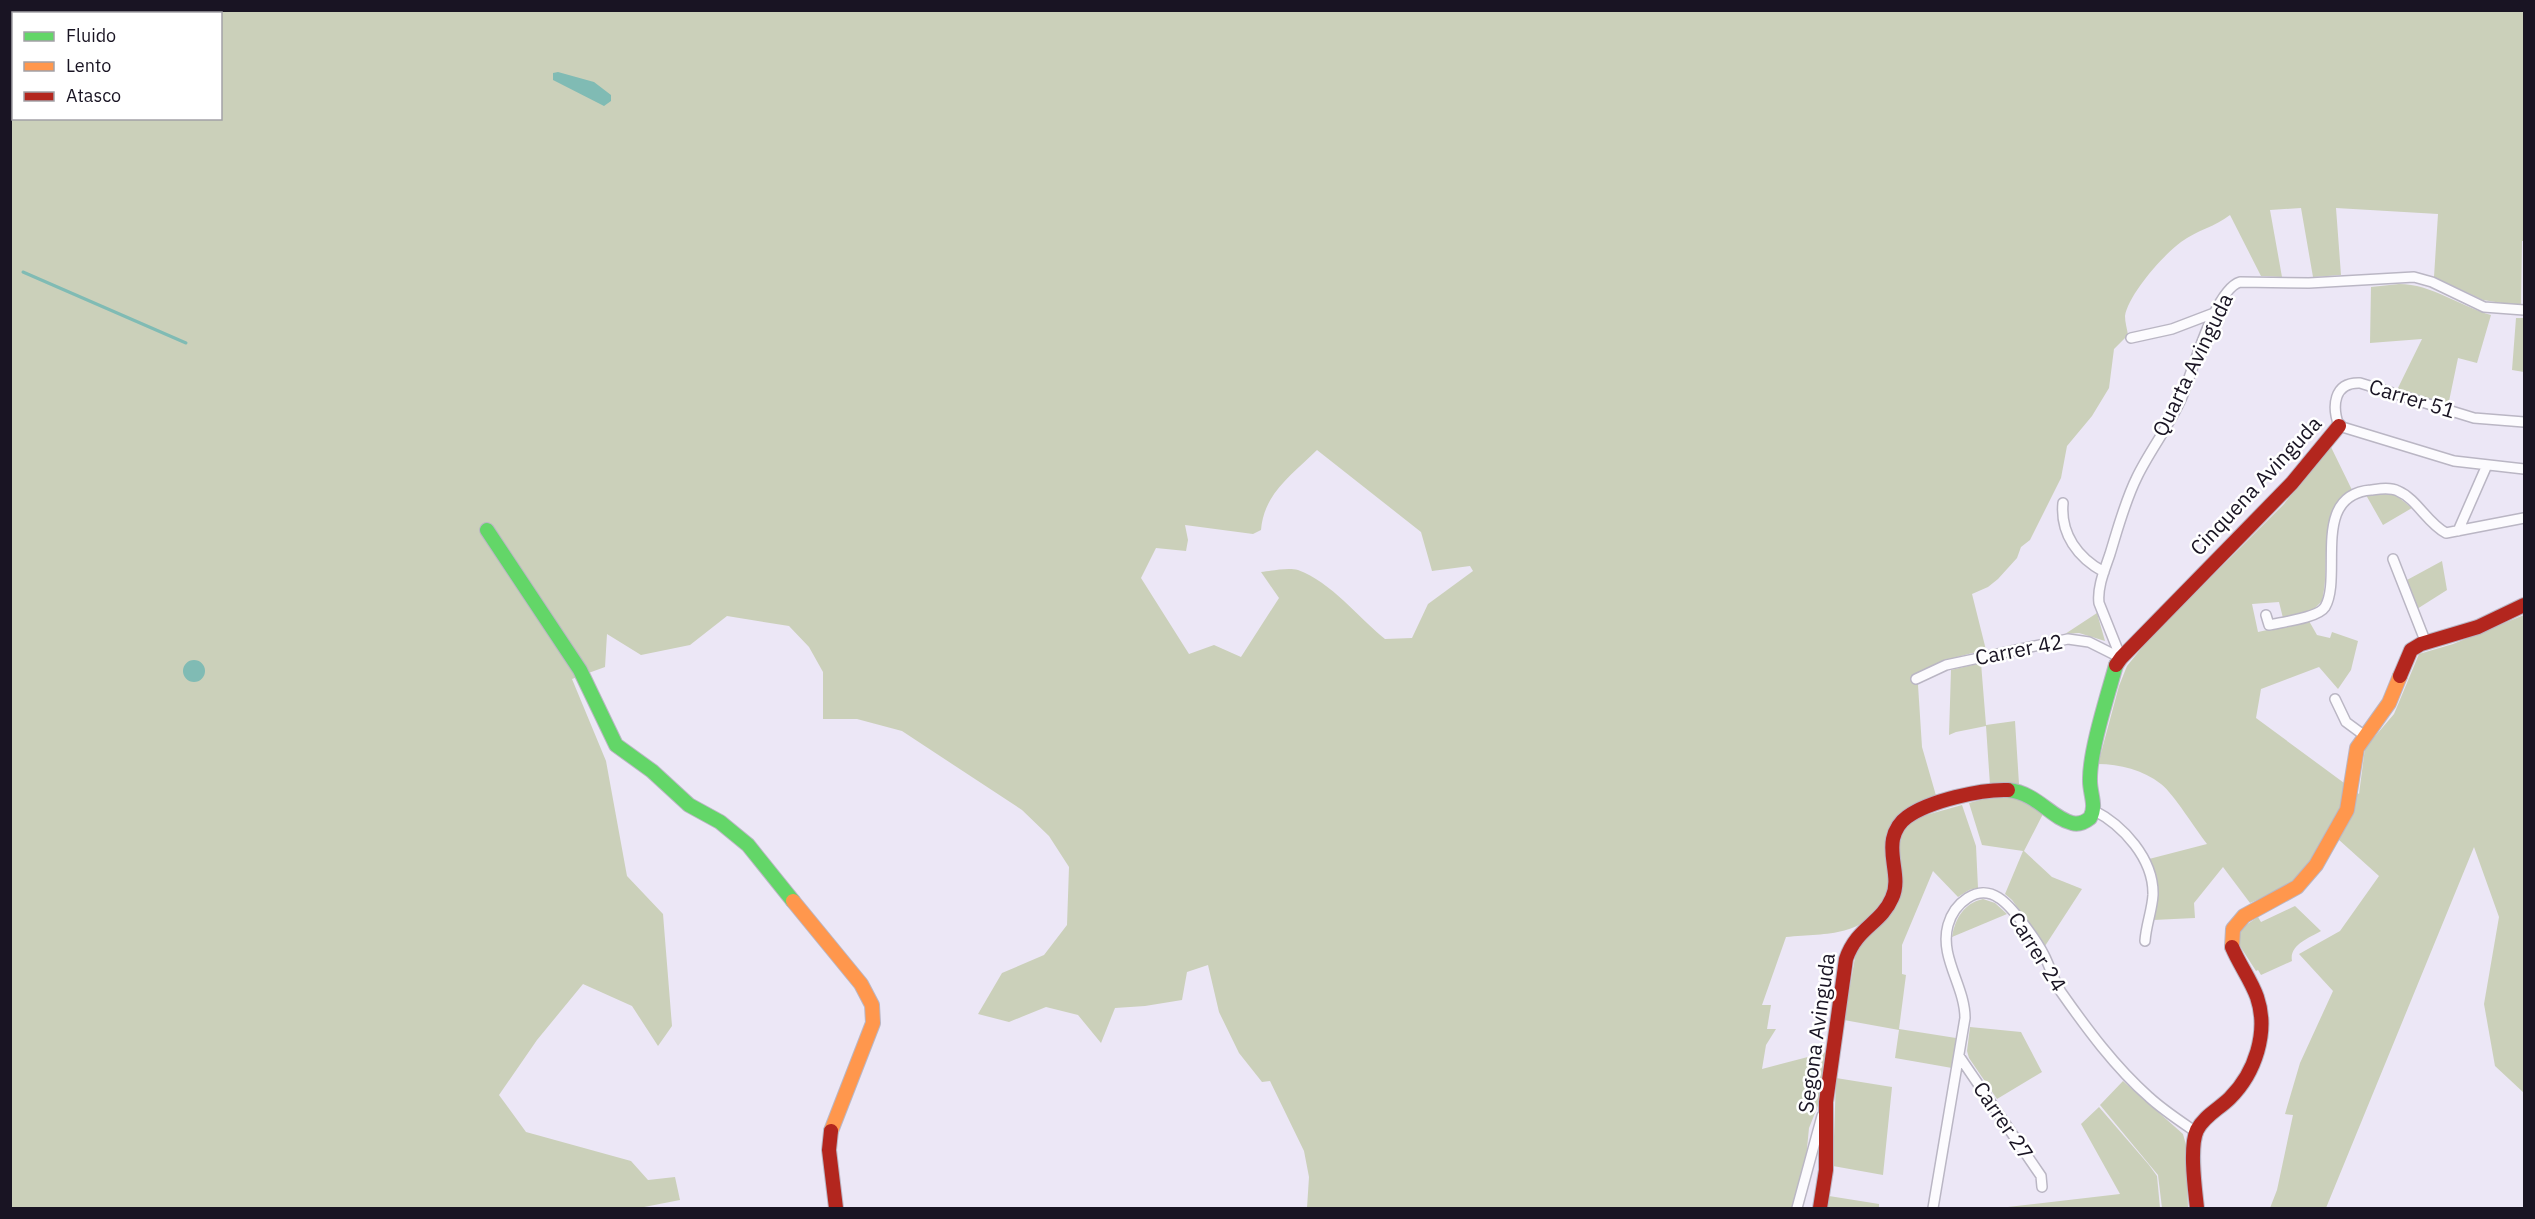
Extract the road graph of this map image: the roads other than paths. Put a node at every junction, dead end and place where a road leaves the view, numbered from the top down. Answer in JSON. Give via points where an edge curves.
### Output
{"nodes":[{"id":1,"x":2524,"y":310,"type":"edge"},
{"id":2,"x":2214,"y":313,"type":"junction"},
{"id":3,"x":2131,"y":338,"type":"dead end"},
{"id":4,"x":2524,"y":422,"type":"edge"},
{"id":5,"x":2339,"y":426,"type":"junction"},
{"id":6,"x":2487,"y":465,"type":"junction"},
{"id":7,"x":2524,"y":469,"type":"edge"},
{"id":8,"x":2063,"y":503,"type":"dead end"},
{"id":9,"x":2524,"y":518,"type":"edge"},
{"id":10,"x":487,"y":530,"type":"dead end"},
{"id":11,"x":2458,"y":531,"type":"junction"},
{"id":12,"x":2393,"y":559,"type":"dead end"},
{"id":13,"x":2104,"y":572,"type":"junction"},
{"id":14,"x":2524,"y":605,"type":"edge"},
{"id":15,"x":2266,"y":615,"type":"dead end"},
{"id":16,"x":2426,"y":643,"type":"junction"},
{"id":17,"x":2121,"y":658,"type":"junction"},
{"id":18,"x":1916,"y":679,"type":"dead end"},
{"id":19,"x":2334,"y":699,"type":"dead end"},
{"id":20,"x":2365,"y":736,"type":"junction"},
{"id":21,"x":2093,"y":810,"type":"junction"},
{"id":22,"x":2145,"y":941,"type":"dead end"},
{"id":23,"x":1959,"y":1056,"type":"junction"},
{"id":24,"x":1826,"y":1102,"type":"junction"},
{"id":25,"x":2196,"y":1132,"type":"junction"},
{"id":26,"x":2043,"y":1187,"type":"dead end"},
{"id":27,"x":836,"y":1209,"type":"edge"},
{"id":28,"x":1797,"y":1209,"type":"edge"},
{"id":29,"x":1820,"y":1209,"type":"edge"},
{"id":30,"x":1933,"y":1209,"type":"edge"},
{"id":31,"x":2198,"y":1209,"type":"edge"}],
"edges":[{"from":1,"to":2,"type":"street","name":"Quarta Avinguda","via":[[2484,307],[2432,282],[2409,278],[2240,282],[2230,288]]},
{"from":2,"to":3,"type":"street","via":[[2172,329]]},
{"from":2,"to":13,"type":"street","name":"Quarta Avinguda","via":[[2182,397],[2135,479]]},
{"from":4,"to":5,"type":"street","name":"Carrer 51","via":[[2474,417],[2356,383],[2344,387],[2335,400]]},
{"from":5,"to":6,"type":"street","name":"Cinquena Avinguda","via":[[2454,461]]},
{"from":5,"to":17,"type":"street","name":"Cinquena Avinguda","via":[[2289,487]]},
{"from":6,"to":7,"type":"street","name":"Cinquena Avinguda"},
{"from":6,"to":11,"type":"street"},
{"from":8,"to":13,"type":"street","via":[[2062,522],[2074,545],[2088,562]]},
{"from":9,"to":11,"type":"street"},
{"from":10,"to":27,"type":"street","via":[[580,670],[616,745],[689,805],[736,834],[870,998],[874,1011],[870,1032],[831,1128],[829,1150]]},
{"from":11,"to":15,"type":"street","via":[[2446,533],[2440,529],[2399,491],[2355,493],[2336,518],[2325,607],[2307,617],[2269,625]]},
{"from":12,"to":16,"type":"street"},
{"from":13,"to":17,"type":"street","name":"Quarta Avinguda","via":[[2099,603]]},
{"from":14,"to":16,"type":"street","via":[[2478,627]]},
{"from":16,"to":20,"type":"street","via":[[2411,651],[2389,703]]},
{"from":17,"to":18,"type":"street","name":"Carrer 42","via":[[2089,642],[2068,639],[1946,665]]},
{"from":17,"to":21,"type":"street","via":[[2090,775]]},
{"from":19,"to":20,"type":"street","via":[[2346,722]]},
{"from":20,"to":25,"type":"street","via":[[2357,748],[2347,810],[2314,868],[2297,887],[2250,912],[2233,929],[2232,948],[2257,997],[2260,1043],[2248,1076]]},
{"from":21,"to":22,"type":"street","via":[[2124,832],[2149,870],[2153,896]]},
{"from":21,"to":24,"type":"street","name":"Segona Avinguda","via":[[2085,822],[2071,823],[2024,794],[2000,789],[1932,806],[1901,822],[1891,846],[1896,884],[1893,898],[1881,915],[1854,937],[1848,952]]},
{"from":23,"to":25,"type":"street","name":"Carrer 24","via":[[1965,1012],[1947,950],[1948,926],[1955,909],[1966,898],[1993,895],[2006,903],[2041,950],[2060,990],[2115,1064],[2149,1098]]},
{"from":23,"to":26,"type":"street","name":"Carrer 27","via":[[2041,1176]]},
{"from":23,"to":30,"type":"street","name":"Carrer 24"},
{"from":24,"to":28,"type":"street"},
{"from":24,"to":29,"type":"street","name":"Segona Avinguda","via":[[1826,1170]]},
{"from":25,"to":31,"type":"street","via":[[2193,1166]]}]}
